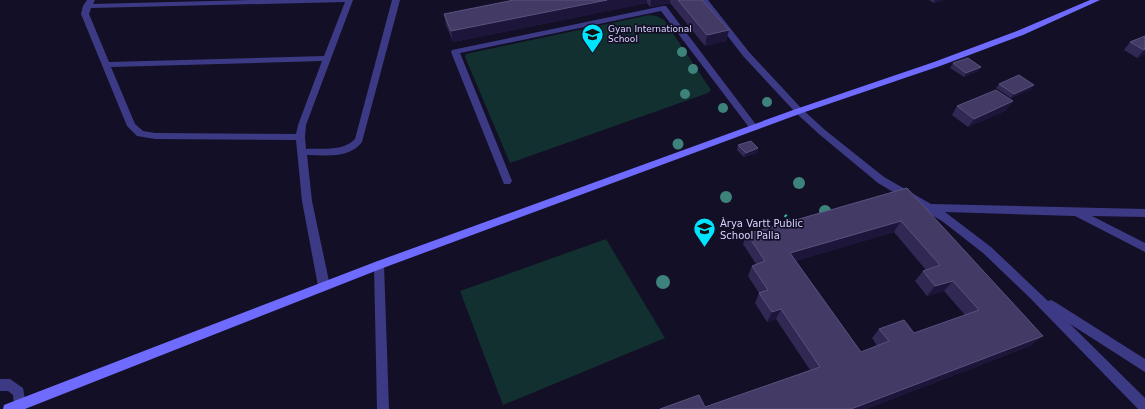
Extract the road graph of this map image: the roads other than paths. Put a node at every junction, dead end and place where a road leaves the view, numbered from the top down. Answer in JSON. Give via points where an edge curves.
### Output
{"nodes":[{"id":1,"x":345,"y":0,"type":"edge"},
{"id":2,"x":349,"y":0,"type":"edge"},
{"id":3,"x":396,"y":0,"type":"edge"},
{"id":4,"x":704,"y":0,"type":"edge"},
{"id":5,"x":1096,"y":0,"type":"edge"},
{"id":6,"x":89,"y":3,"type":"edge"},
{"id":7,"x":327,"y":58,"type":"junction"},
{"id":8,"x":106,"y":65,"type":"junction"},
{"id":9,"x":799,"y":111,"type":"junction"},
{"id":10,"x":754,"y":128,"type":"junction"},
{"id":11,"x":300,"y":137,"type":"junction"},
{"id":12,"x":302,"y":152,"type":"junction"},
{"id":13,"x":507,"y":181,"type":"dead end"},
{"id":14,"x":930,"y":208,"type":"junction"},
{"id":15,"x":1076,"y":212,"type":"junction"},
{"id":16,"x":1145,"y":212,"type":"edge"},
{"id":17,"x":1145,"y":248,"type":"edge"},
{"id":18,"x":379,"y":265,"type":"junction"},
{"id":19,"x":324,"y":286,"type":"junction"},
{"id":20,"x":1034,"y":295,"type":"junction"},
{"id":21,"x":1145,"y":366,"type":"edge"},
{"id":22,"x":0,"y":385,"type":"edge"},
{"id":23,"x":1145,"y":407,"type":"edge"},
{"id":24,"x":16,"y":408,"type":"edge"},
{"id":25,"x":383,"y":409,"type":"edge"}],
"edges":[{"from":1,"to":6,"type":"street"},
{"from":2,"to":7,"type":"street"},
{"from":3,"to":12,"type":"street","via":[[359,140],[345,151]]},
{"from":4,"to":9,"type":"street","via":[[746,54]]},
{"from":5,"to":9,"type":"street","via":[[992,44]]},
{"from":6,"to":8,"type":"street","via":[[85,14]]},
{"from":7,"to":8,"type":"street"},
{"from":7,"to":11,"type":"street"},
{"from":8,"to":11,"type":"street","via":[[131,126],[140,134]]},
{"from":9,"to":10,"type":"street"},
{"from":9,"to":14,"type":"street","via":[[881,180]]},
{"from":10,"to":13,"type":"street","via":[[663,8],[455,52]]},
{"from":10,"to":18,"type":"street"},
{"from":11,"to":12,"type":"street"},
{"from":12,"to":19,"type":"street","via":[[307,201]]},
{"from":14,"to":15,"type":"street"},
{"from":14,"to":20,"type":"street","via":[[987,250]]},
{"from":15,"to":16,"type":"street"},
{"from":15,"to":17,"type":"street"},
{"from":18,"to":19,"type":"street"},
{"from":18,"to":25,"type":"street"},
{"from":19,"to":24,"type":"street"},
{"from":20,"to":21,"type":"street"},
{"from":20,"to":23,"type":"street"},
{"from":22,"to":24,"type":"street","via":[[10,385],[19,392]]}]}
